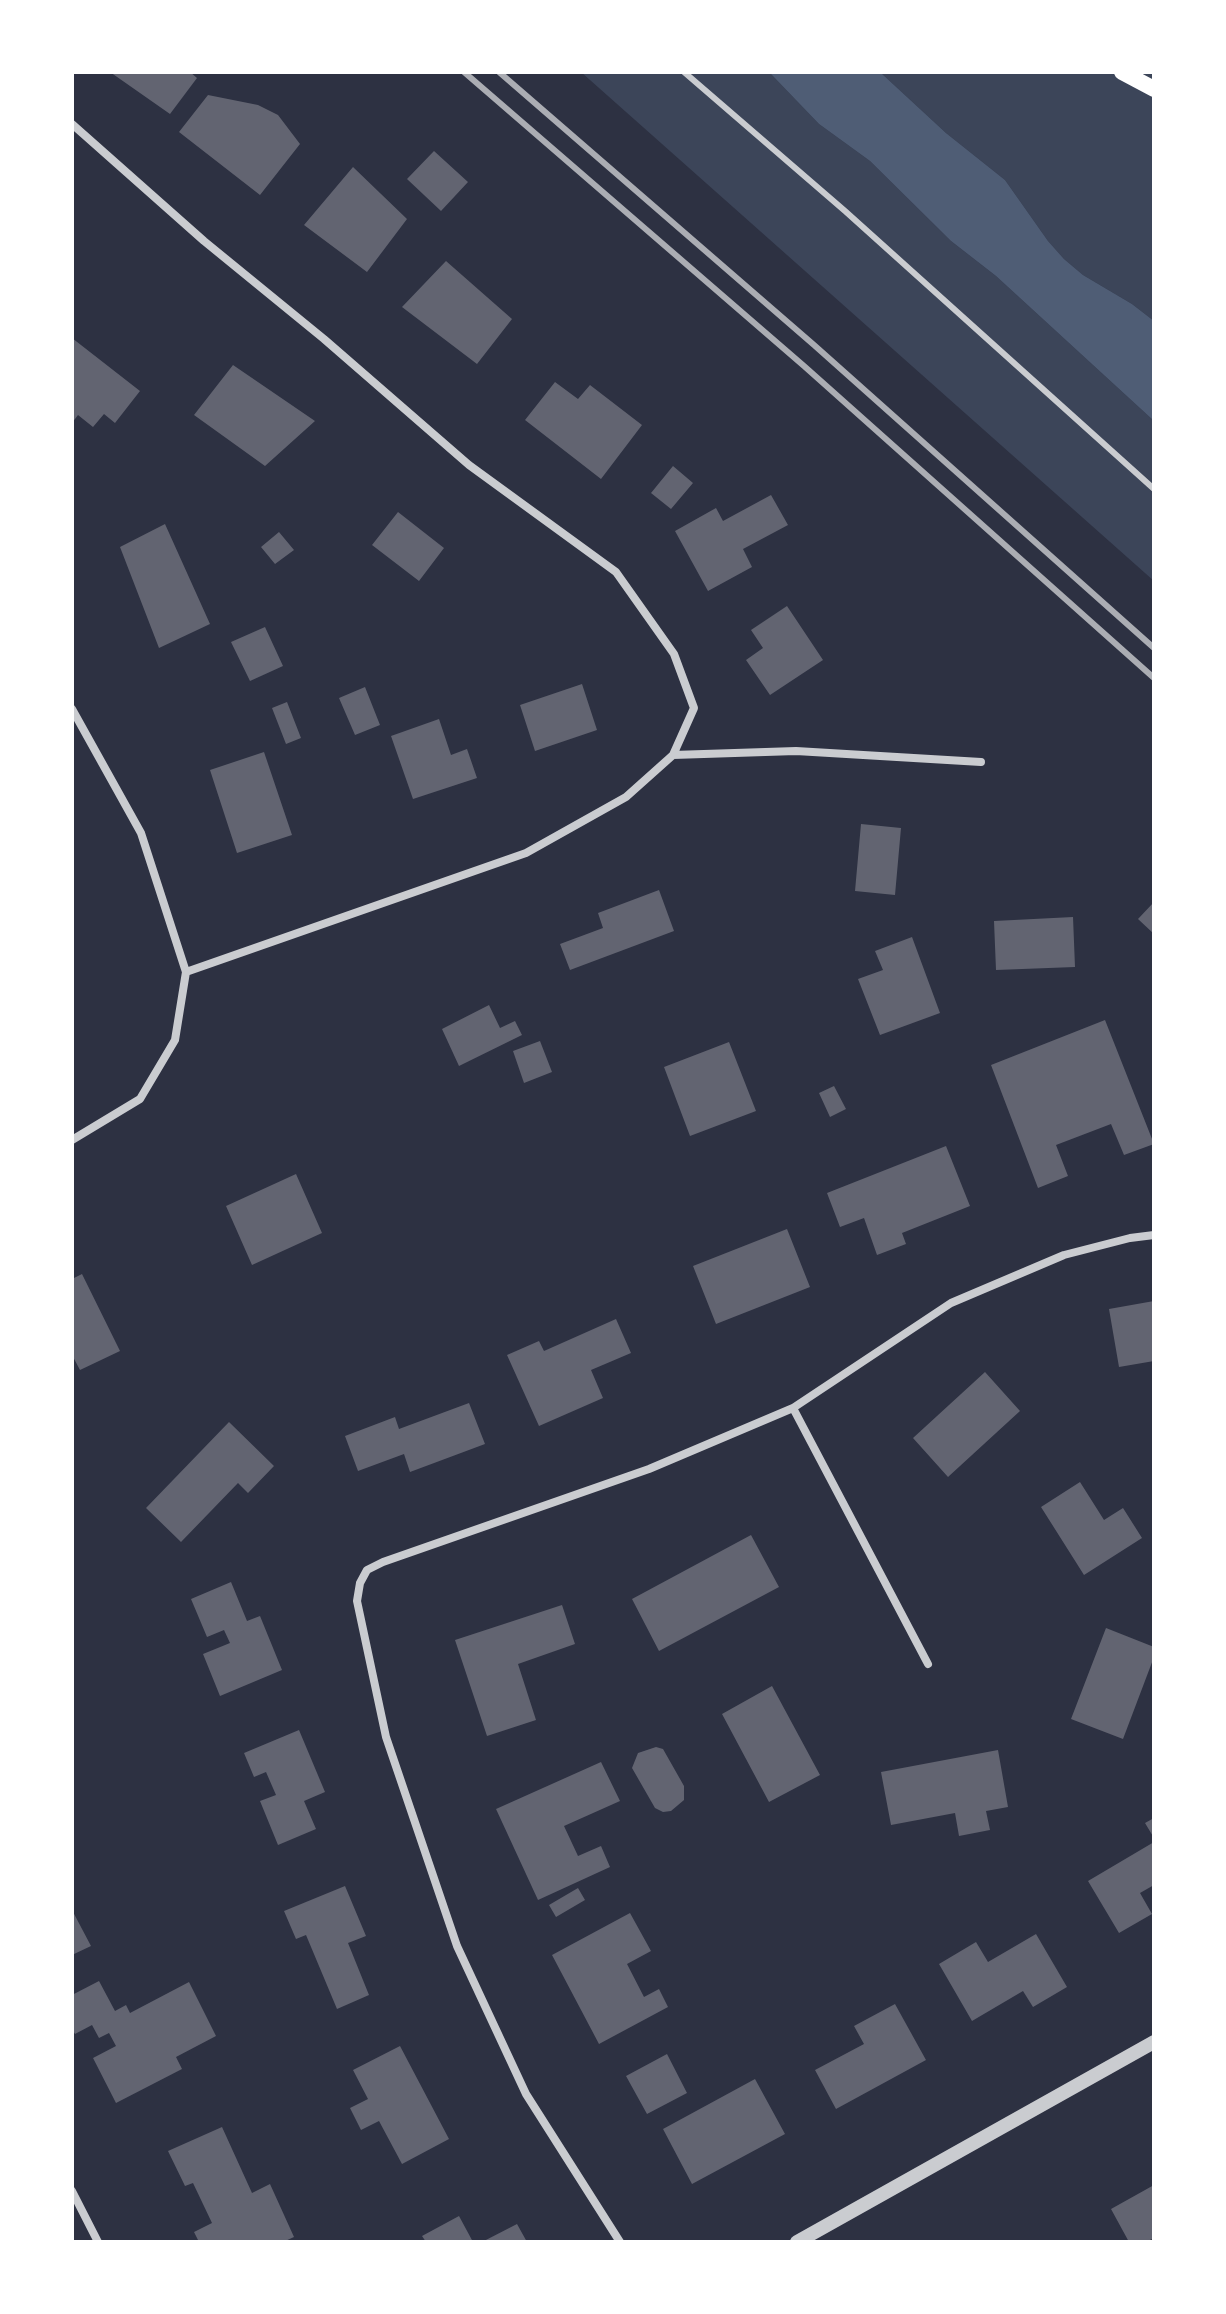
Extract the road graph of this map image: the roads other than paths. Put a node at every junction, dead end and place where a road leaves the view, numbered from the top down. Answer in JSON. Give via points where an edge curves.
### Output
{"nodes":[{"id":1,"x":684,"y":72,"type":"edge"},
{"id":2,"x":1122,"y":72,"type":"edge"},
{"id":3,"x":1154,"y":89,"type":"edge"},
{"id":4,"x":72,"y":124,"type":"edge"},
{"id":5,"x":1154,"y":489,"type":"edge"},
{"id":6,"x":72,"y":709,"type":"edge"},
{"id":7,"x":673,"y":755,"type":"junction"},
{"id":8,"x":981,"y":762,"type":"dead end"},
{"id":9,"x":186,"y":972,"type":"junction"},
{"id":10,"x":72,"y":1140,"type":"edge"},
{"id":11,"x":1154,"y":1235,"type":"edge"},
{"id":12,"x":793,"y":1408,"type":"junction"},
{"id":13,"x":928,"y":1664,"type":"dead end"},
{"id":14,"x":1154,"y":2042,"type":"edge"},
{"id":15,"x":72,"y":2191,"type":"edge"},
{"id":16,"x":807,"y":2240,"type":"edge"},
{"id":17,"x":98,"y":2242,"type":"edge"},
{"id":18,"x":620,"y":2242,"type":"edge"}],
"edges":[{"from":1,"to":5,"type":"lane"},
{"from":2,"to":3,"type":"main road"},
{"from":4,"to":7,"type":"street","via":[[469,465],[616,572],[674,654],[694,708]]},
{"from":6,"to":9,"type":"street","via":[[141,833]]},
{"from":7,"to":8,"type":"street","via":[[796,751]]},
{"from":7,"to":9,"type":"street","via":[[626,797],[526,853]]},
{"from":9,"to":10,"type":"street","via":[[175,1040],[140,1099]]},
{"from":11,"to":12,"type":"street","via":[[1064,1255],[951,1303]]},
{"from":12,"to":13,"type":"street"},
{"from":12,"to":18,"type":"street","via":[[649,1469],[383,1562],[367,1570],[360,1583],[357,1601],[386,1737],[457,1946],[526,2094]]},
{"from":14,"to":16,"type":"street"},
{"from":15,"to":17,"type":"street"}]}
